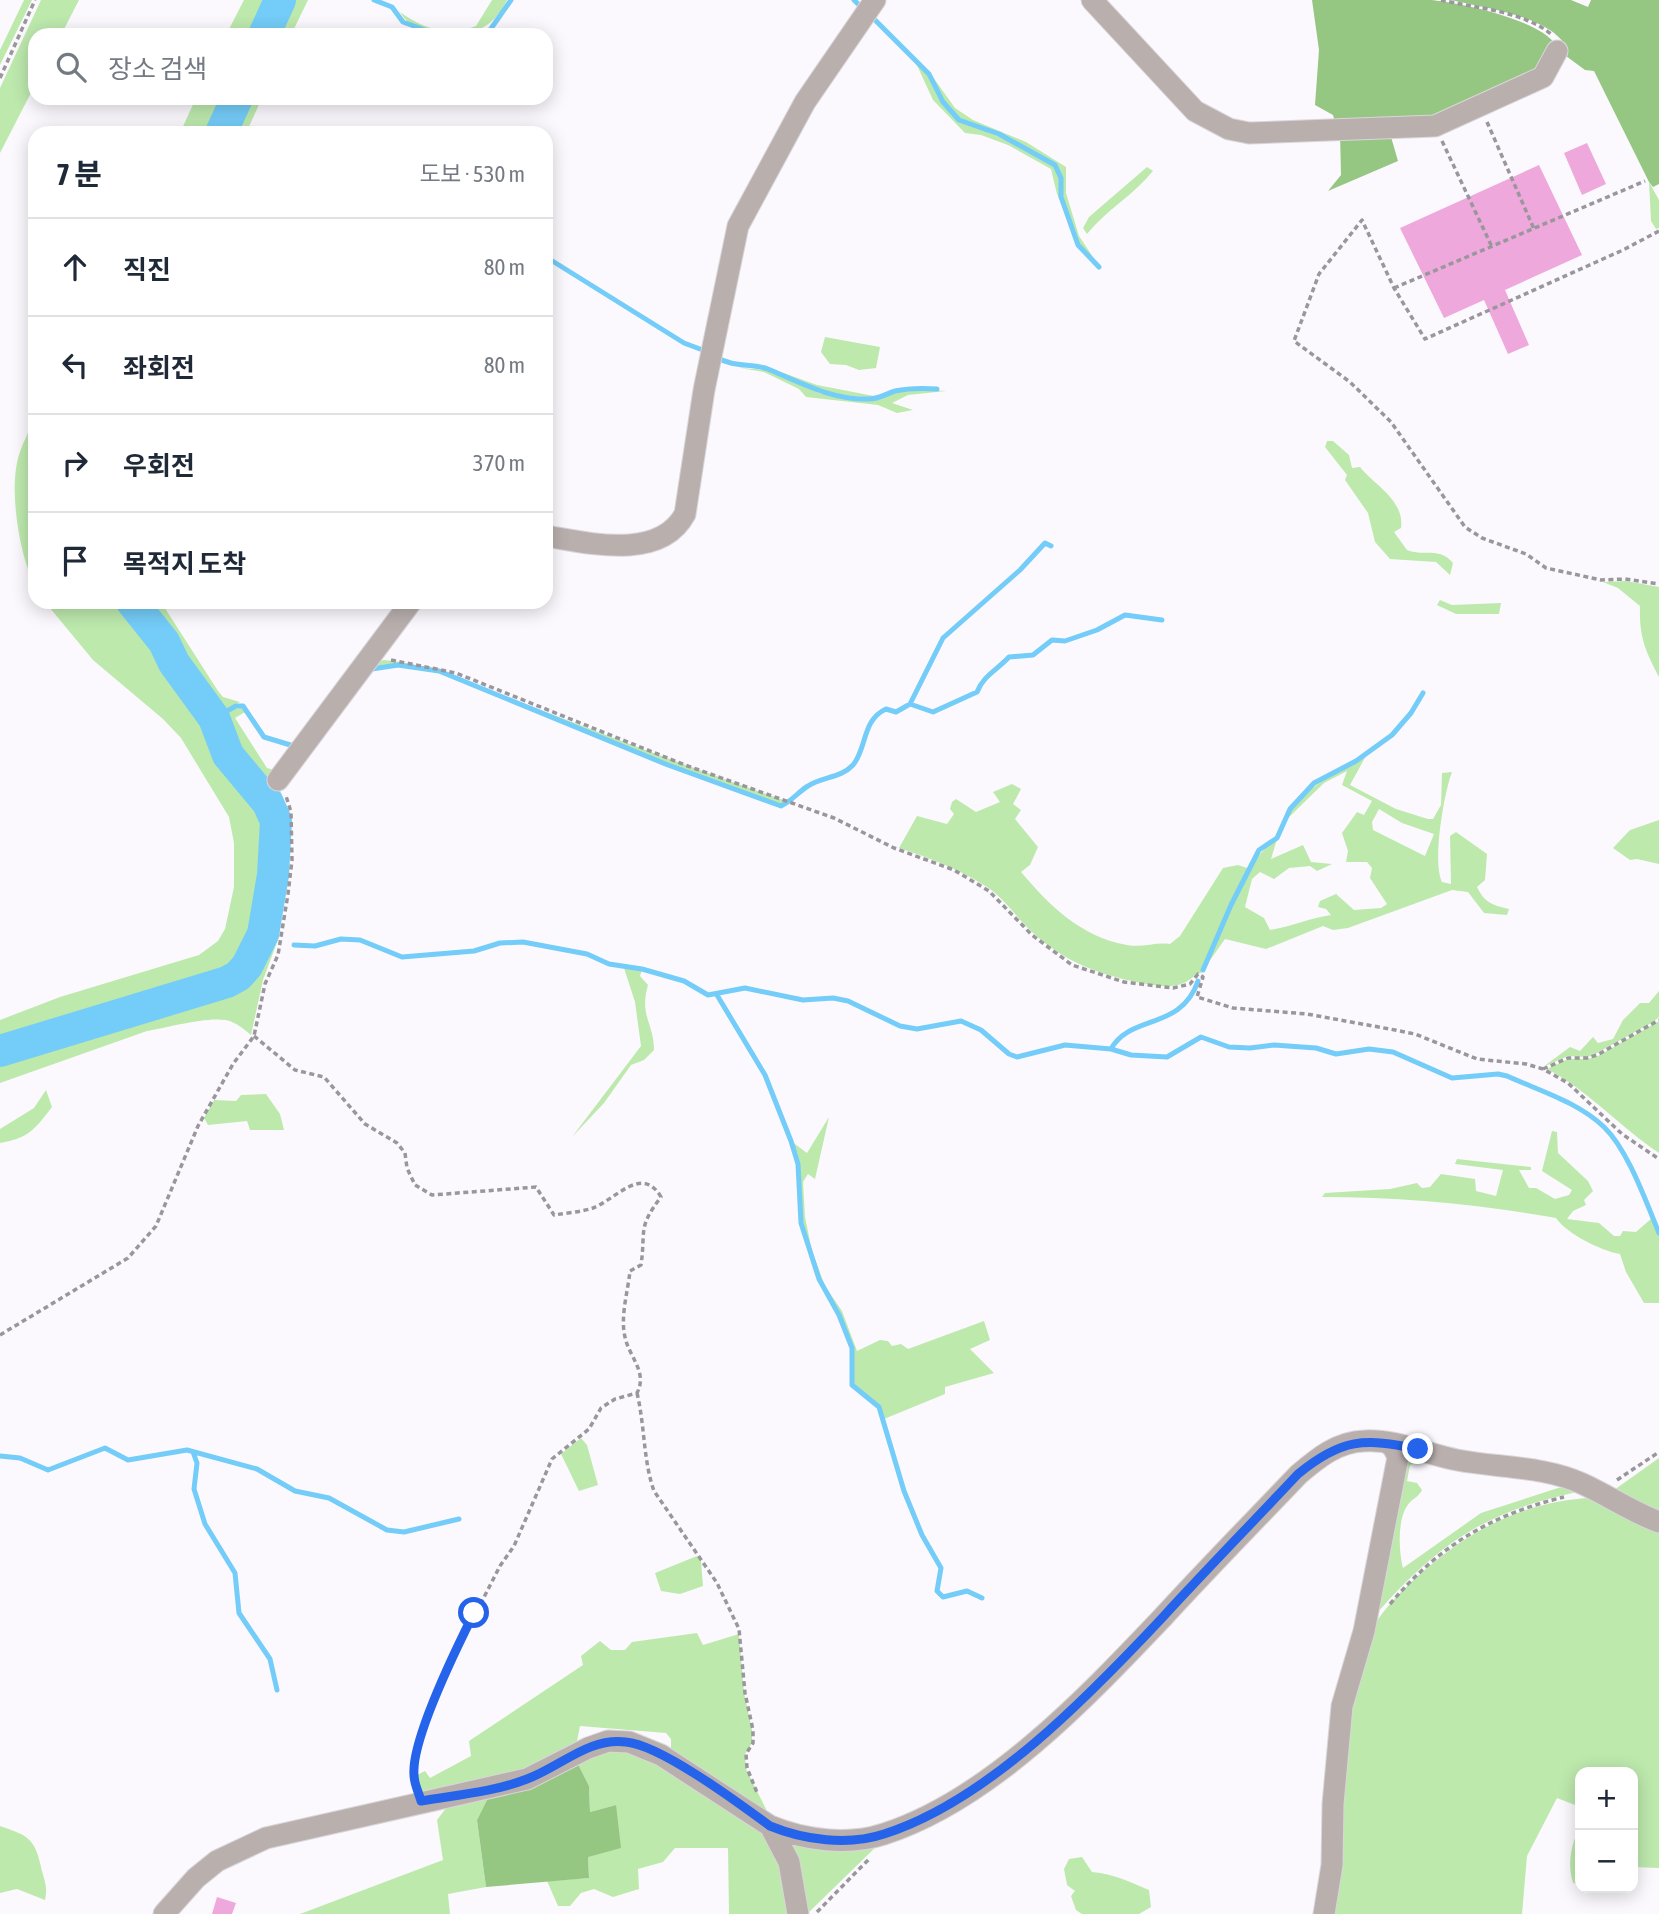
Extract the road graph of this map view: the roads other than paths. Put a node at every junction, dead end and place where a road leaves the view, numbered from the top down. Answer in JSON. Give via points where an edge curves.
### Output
{"nodes":[{"id":1,"x":875,"y":0,"type":"edge"},
{"id":2,"x":1092,"y":0,"type":"edge"},
{"id":3,"x":1557,"y":51,"type":"road end"},
{"id":4,"x":553,"y":537,"type":"edge"},
{"id":5,"x":406,"y":609,"type":"edge"},
{"id":6,"x":278,"y":780,"type":"road end"},
{"id":7,"x":1386,"y":1442,"type":"junction"},
{"id":8,"x":1659,"y":1522,"type":"edge"},
{"id":9,"x":770,"y":1826,"type":"junction"},
{"id":10,"x":164,"y":1914,"type":"edge"},
{"id":11,"x":798,"y":1914,"type":"edge"},
{"id":12,"x":1324,"y":1914,"type":"edge"}],
"edges":[{"from":1,"to":4,"type":"street","via":[[805,102],[738,226],[681,522],[656,540],[631,545]]},
{"from":2,"to":3,"type":"street","via":[[1195,111],[1229,129],[1249,133],[1435,126],[1543,77]]},
{"from":5,"to":6,"type":"street"},
{"from":7,"to":8,"type":"street","via":[[1457,1460],[1556,1475]]},
{"from":7,"to":9,"type":"street","via":[[1341,1445],[1298,1474],[1114,1670],[1061,1721],[973,1787],[918,1821],[882,1835],[813,1838]]},
{"from":7,"to":12,"type":"street","via":[[1398,1457],[1364,1631],[1342,1706],[1332,1865]]},
{"from":9,"to":10,"type":"street","via":[[661,1755],[629,1742],[608,1741],[527,1779],[266,1838],[195,1878]]},
{"from":9,"to":11,"type":"street","via":[[789,1862]]}]}
